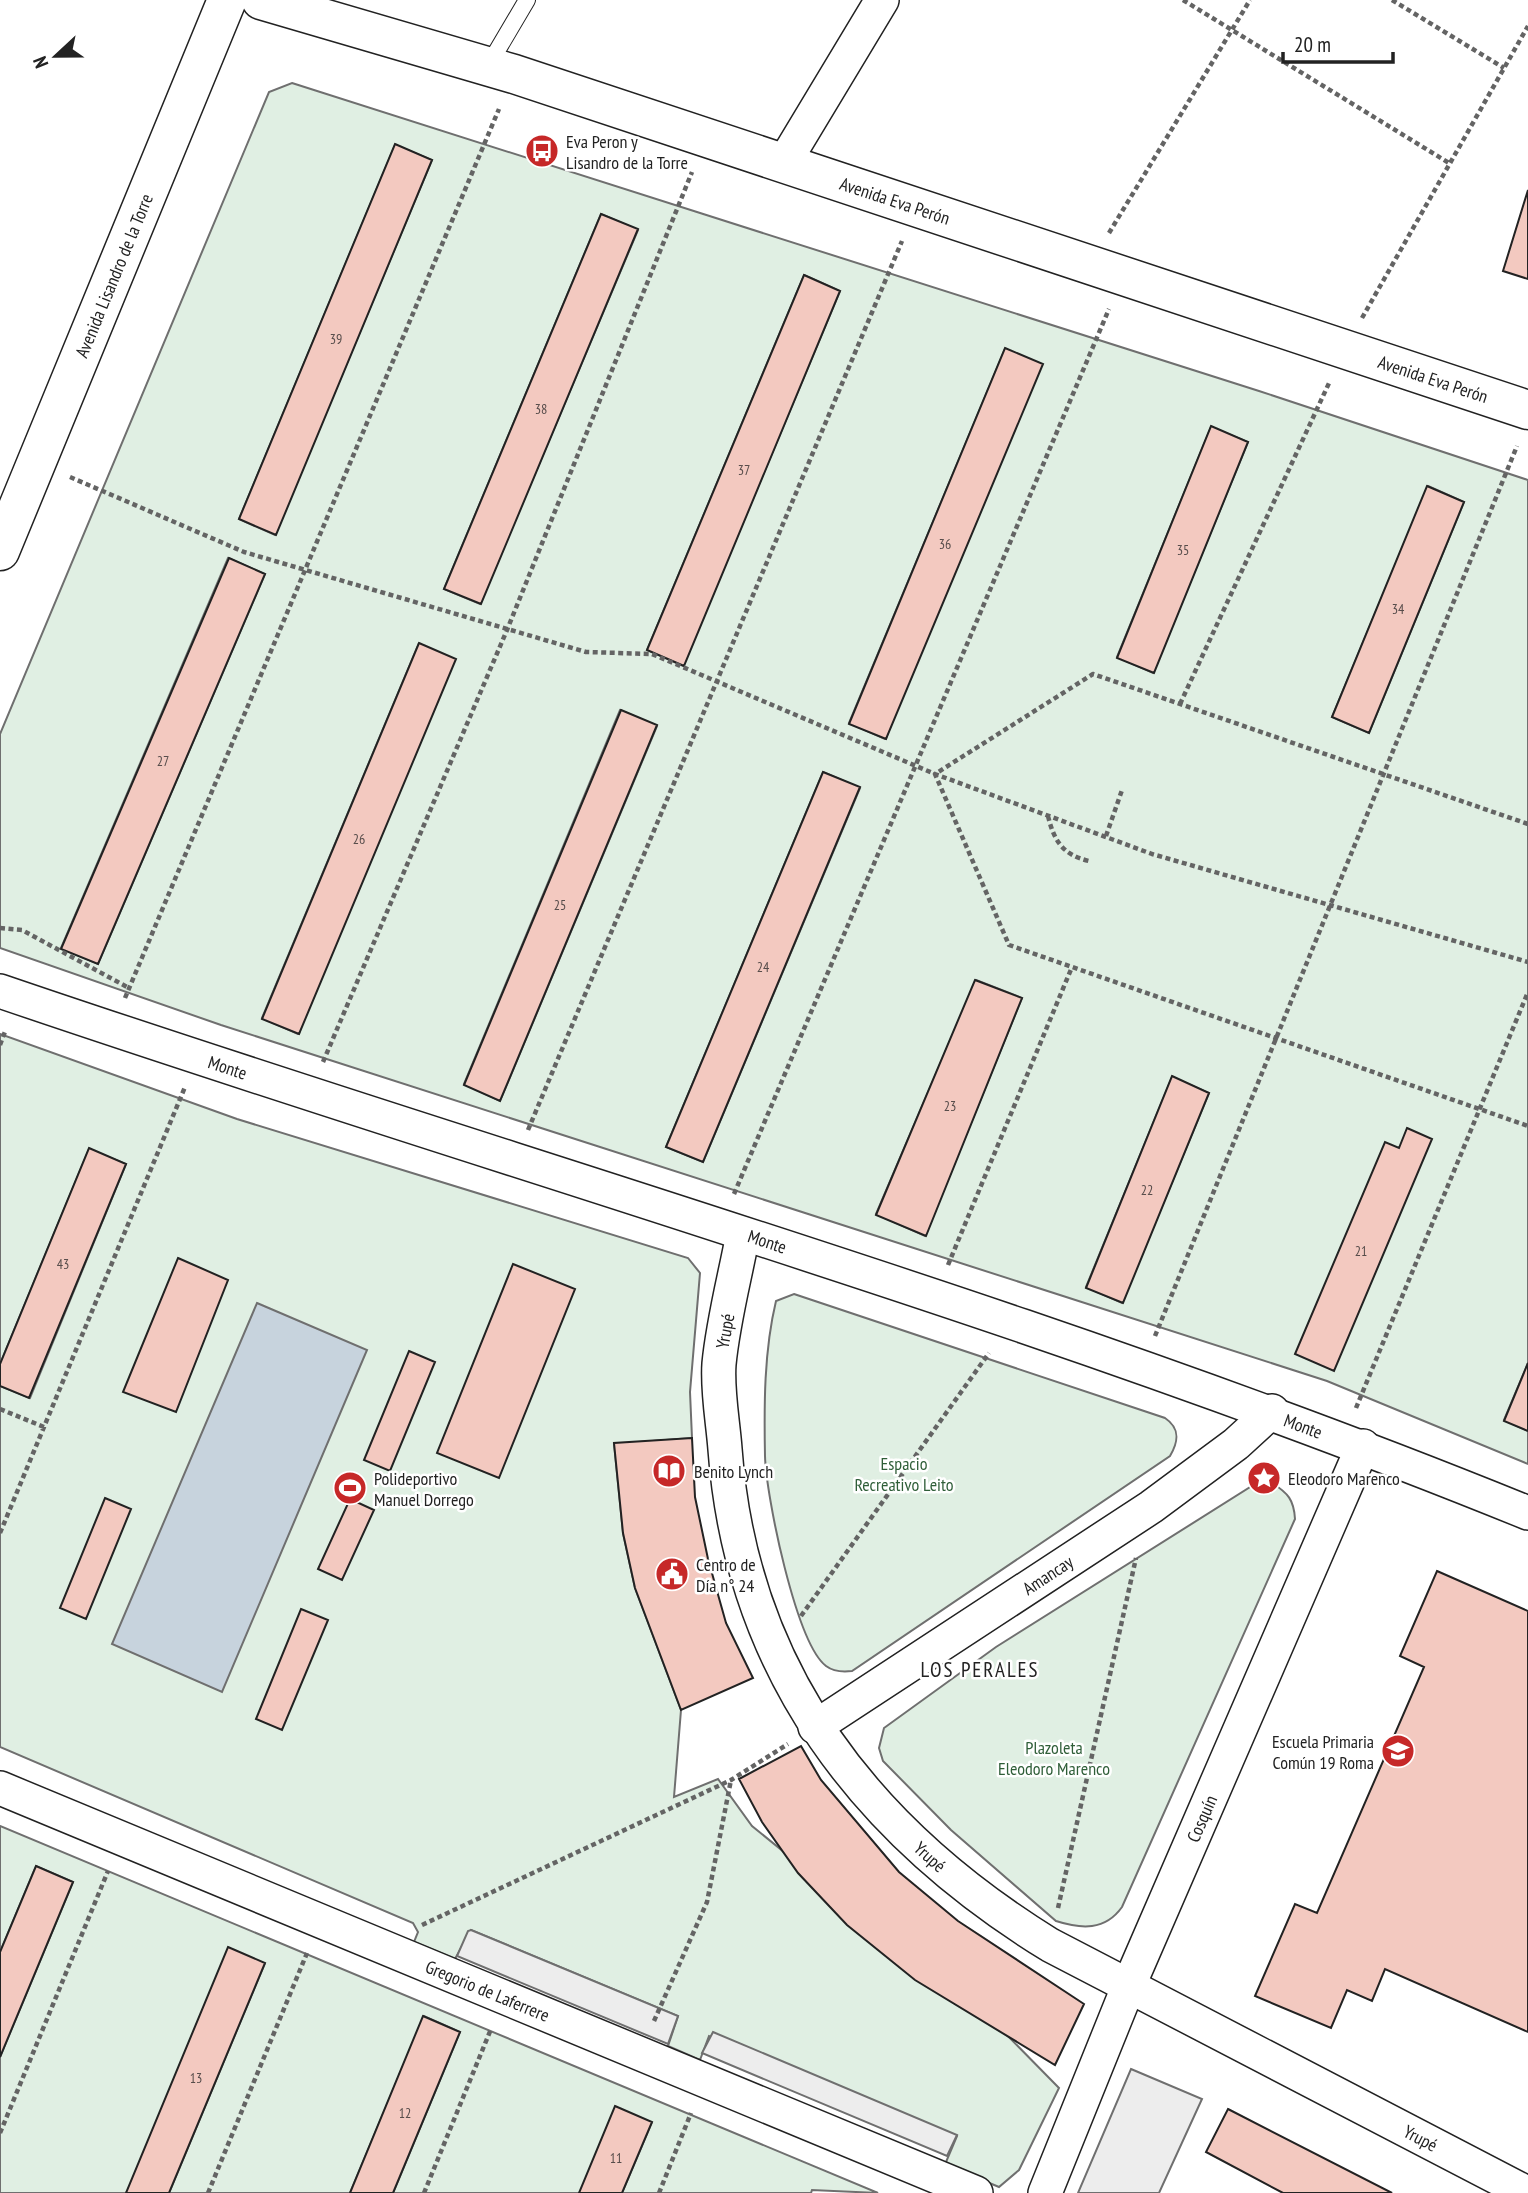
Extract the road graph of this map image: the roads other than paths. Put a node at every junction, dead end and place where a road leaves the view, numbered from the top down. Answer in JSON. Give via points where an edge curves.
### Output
{"nodes":[{"id":1,"x":227,"y":0,"type":"edge"},
{"id":2,"x":261,"y":0,"type":"edge"},
{"id":3,"x":527,"y":0,"type":"edge"},
{"id":4,"x":881,"y":0,"type":"edge"},
{"id":5,"x":501,"y":70,"type":"junction"},
{"id":6,"x":785,"y":161,"type":"junction"},
{"id":7,"x":1523,"y":427,"type":"edge"},
{"id":8,"x":0,"y":551,"type":"edge"},
{"id":9,"x":0,"y":991,"type":"edge"},
{"id":10,"x":732,"y":1230,"type":"junction"},
{"id":11,"x":1272,"y":1412,"type":"junction"},
{"id":12,"x":1353,"y":1442,"type":"junction"},
{"id":13,"x":1528,"y":1513,"type":"edge"},
{"id":14,"x":815,"y":1727,"type":"junction"},
{"id":15,"x":0,"y":1788,"type":"edge"},
{"id":16,"x":1129,"y":1986,"type":"junction"},
{"id":17,"x":976,"y":2193,"type":"edge"},
{"id":18,"x":1045,"y":2193,"type":"edge"},
{"id":19,"x":1527,"y":2193,"type":"edge"}],
"edges":[{"from":1,"to":8,"type":"main road","name":"Avenida Lisandro de la Torre"},
{"from":2,"to":5,"type":"main road","name":"Avenida Eva Perón"},
{"from":3,"to":5,"type":"lane"},
{"from":4,"to":6,"type":"street"},
{"from":5,"to":6,"type":"main road","name":"Avenida Eva Perón"},
{"from":6,"to":7,"type":"main road","name":"Avenida Eva Perón","via":[[1345,348]]},
{"from":9,"to":10,"type":"street","name":"Monte"},
{"from":10,"to":11,"type":"street","name":"Monte","via":[[1012,1320]]},
{"from":10,"to":14,"type":"street","name":"Yrupé","via":[[719,1366],[727,1480],[746,1569],[776,1651]]},
{"from":11,"to":12,"type":"street","name":"Monte"},
{"from":11,"to":14,"type":"street","name":"Amancay","via":[[1151,1507]]},
{"from":12,"to":13,"type":"street","name":"Monte"},
{"from":12,"to":16,"type":"street","name":"Cosquín"},
{"from":14,"to":16,"type":"street","name":"Yrupé","via":[[876,1806],[957,1882],[1050,1945]]},
{"from":15,"to":17,"type":"street","name":"Gregorio de Laferrere"},
{"from":16,"to":18,"type":"street","name":"Cosquín"},
{"from":16,"to":19,"type":"street","name":"Yrupé"}]}
